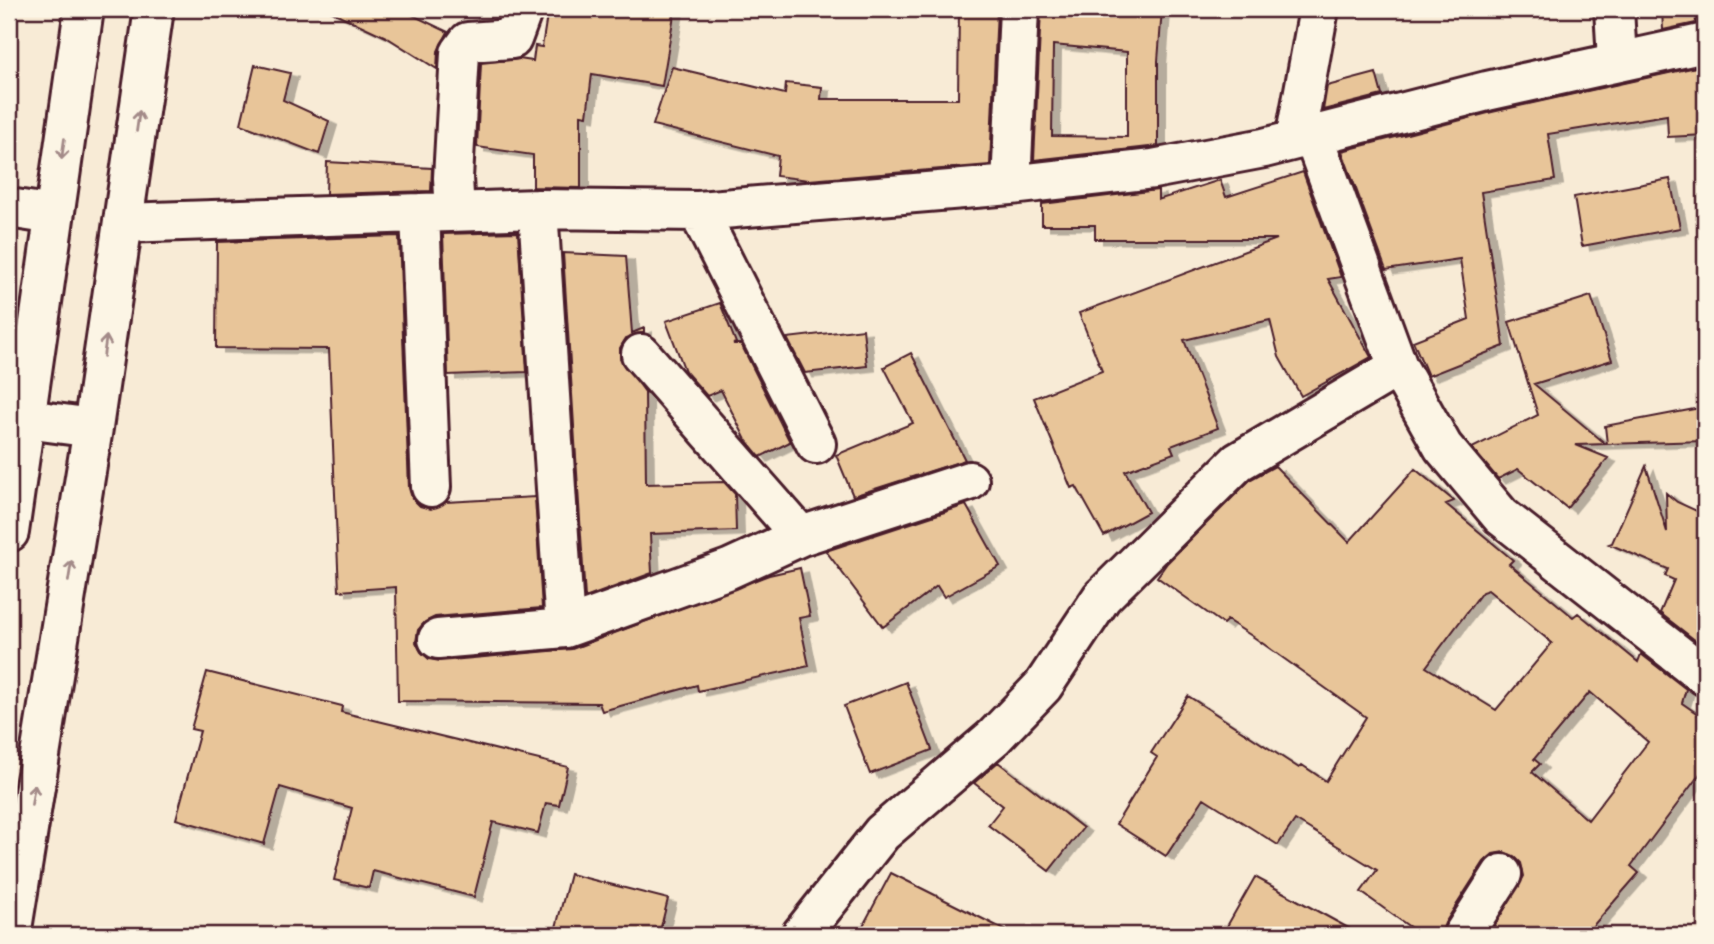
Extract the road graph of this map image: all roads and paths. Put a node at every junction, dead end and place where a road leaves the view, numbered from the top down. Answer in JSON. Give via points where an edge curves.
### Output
{"nodes":[{"id":1,"x":84,"y":9,"type":"edge"},
{"id":2,"x":154,"y":9,"type":"edge"},
{"id":3,"x":523,"y":9,"type":"edge"},
{"id":4,"x":1019,"y":9,"type":"edge"},
{"id":5,"x":1320,"y":9,"type":"edge"},
{"id":6,"x":1615,"y":9,"type":"edge"},
{"id":7,"x":1705,"y":43,"type":"edge"},
{"id":8,"x":1616,"y":60,"type":"junction"},
{"id":9,"x":1304,"y":138,"type":"junction"},
{"id":10,"x":1011,"y":185,"type":"junction"},
{"id":11,"x":9,"y":208,"type":"edge"},
{"id":12,"x":538,"y":209,"type":"junction"},
{"id":13,"x":698,"y":211,"type":"junction"},
{"id":14,"x":437,"y":212,"type":"junction"},
{"id":15,"x":54,"y":215,"type":"junction"},
{"id":16,"x":123,"y":223,"type":"junction"},
{"id":17,"x":641,"y":354,"type":"dead end"},
{"id":18,"x":1398,"y":367,"type":"junction"},
{"id":19,"x":26,"y":419,"type":"junction"},
{"id":20,"x":93,"y":428,"type":"junction"},
{"id":21,"x":816,"y":444,"type":"dead end"},
{"id":22,"x":969,"y":481,"type":"dead end"},
{"id":23,"x":431,"y":487,"type":"dead end"},
{"id":24,"x":9,"y":533,"type":"edge"},
{"id":25,"x":801,"y":536,"type":"junction"},
{"id":26,"x":565,"y":628,"type":"junction"},
{"id":27,"x":438,"y":639,"type":"dead end"},
{"id":28,"x":1705,"y":676,"type":"edge"},
{"id":29,"x":1502,"y":874,"type":"dead end"},
{"id":30,"x":10,"y":935,"type":"edge"},
{"id":31,"x":801,"y":935,"type":"edge"},
{"id":32,"x":1463,"y":935,"type":"edge"}],
"edges":[{"from":1,"to":15,"type":"street","one_way":true},
{"from":16,"to":2,"type":"street","one_way":true},
{"from":3,"to":14,"type":"street","via":[[512,39],[468,42],[460,53],[453,178]]},
{"from":4,"to":10,"type":"street"},
{"from":5,"to":9,"type":"street"},
{"from":6,"to":8,"type":"street"},
{"from":7,"to":8,"type":"street"},
{"from":8,"to":9,"type":"street"},
{"from":9,"to":10,"type":"street","via":[[1153,169]]},
{"from":9,"to":18,"type":"street"},
{"from":10,"to":13,"type":"street"},
{"from":11,"to":15,"type":"street"},
{"from":12,"to":13,"type":"street"},
{"from":12,"to":14,"type":"street"},
{"from":12,"to":26,"type":"street"},
{"from":13,"to":21,"type":"street"},
{"from":14,"to":16,"type":"street"},
{"from":14,"to":23,"type":"street"},
{"from":15,"to":19,"type":"street"},
{"from":20,"to":16,"type":"street","one_way":true},
{"from":17,"to":25,"type":"street"},
{"from":18,"to":28,"type":"street","via":[[1443,447],[1501,516]]},
{"from":18,"to":31,"type":"street","via":[[1238,462],[1102,597],[1043,686],[994,737],[882,833]]},
{"from":19,"to":20,"type":"street"},
{"from":19,"to":24,"type":"street"},
{"from":30,"to":20,"type":"street","one_way":true},
{"from":22,"to":25,"type":"street"},
{"from":25,"to":26,"type":"street","via":[[729,569]]},
{"from":26,"to":27,"type":"street"},
{"from":29,"to":32,"type":"street"}]}
